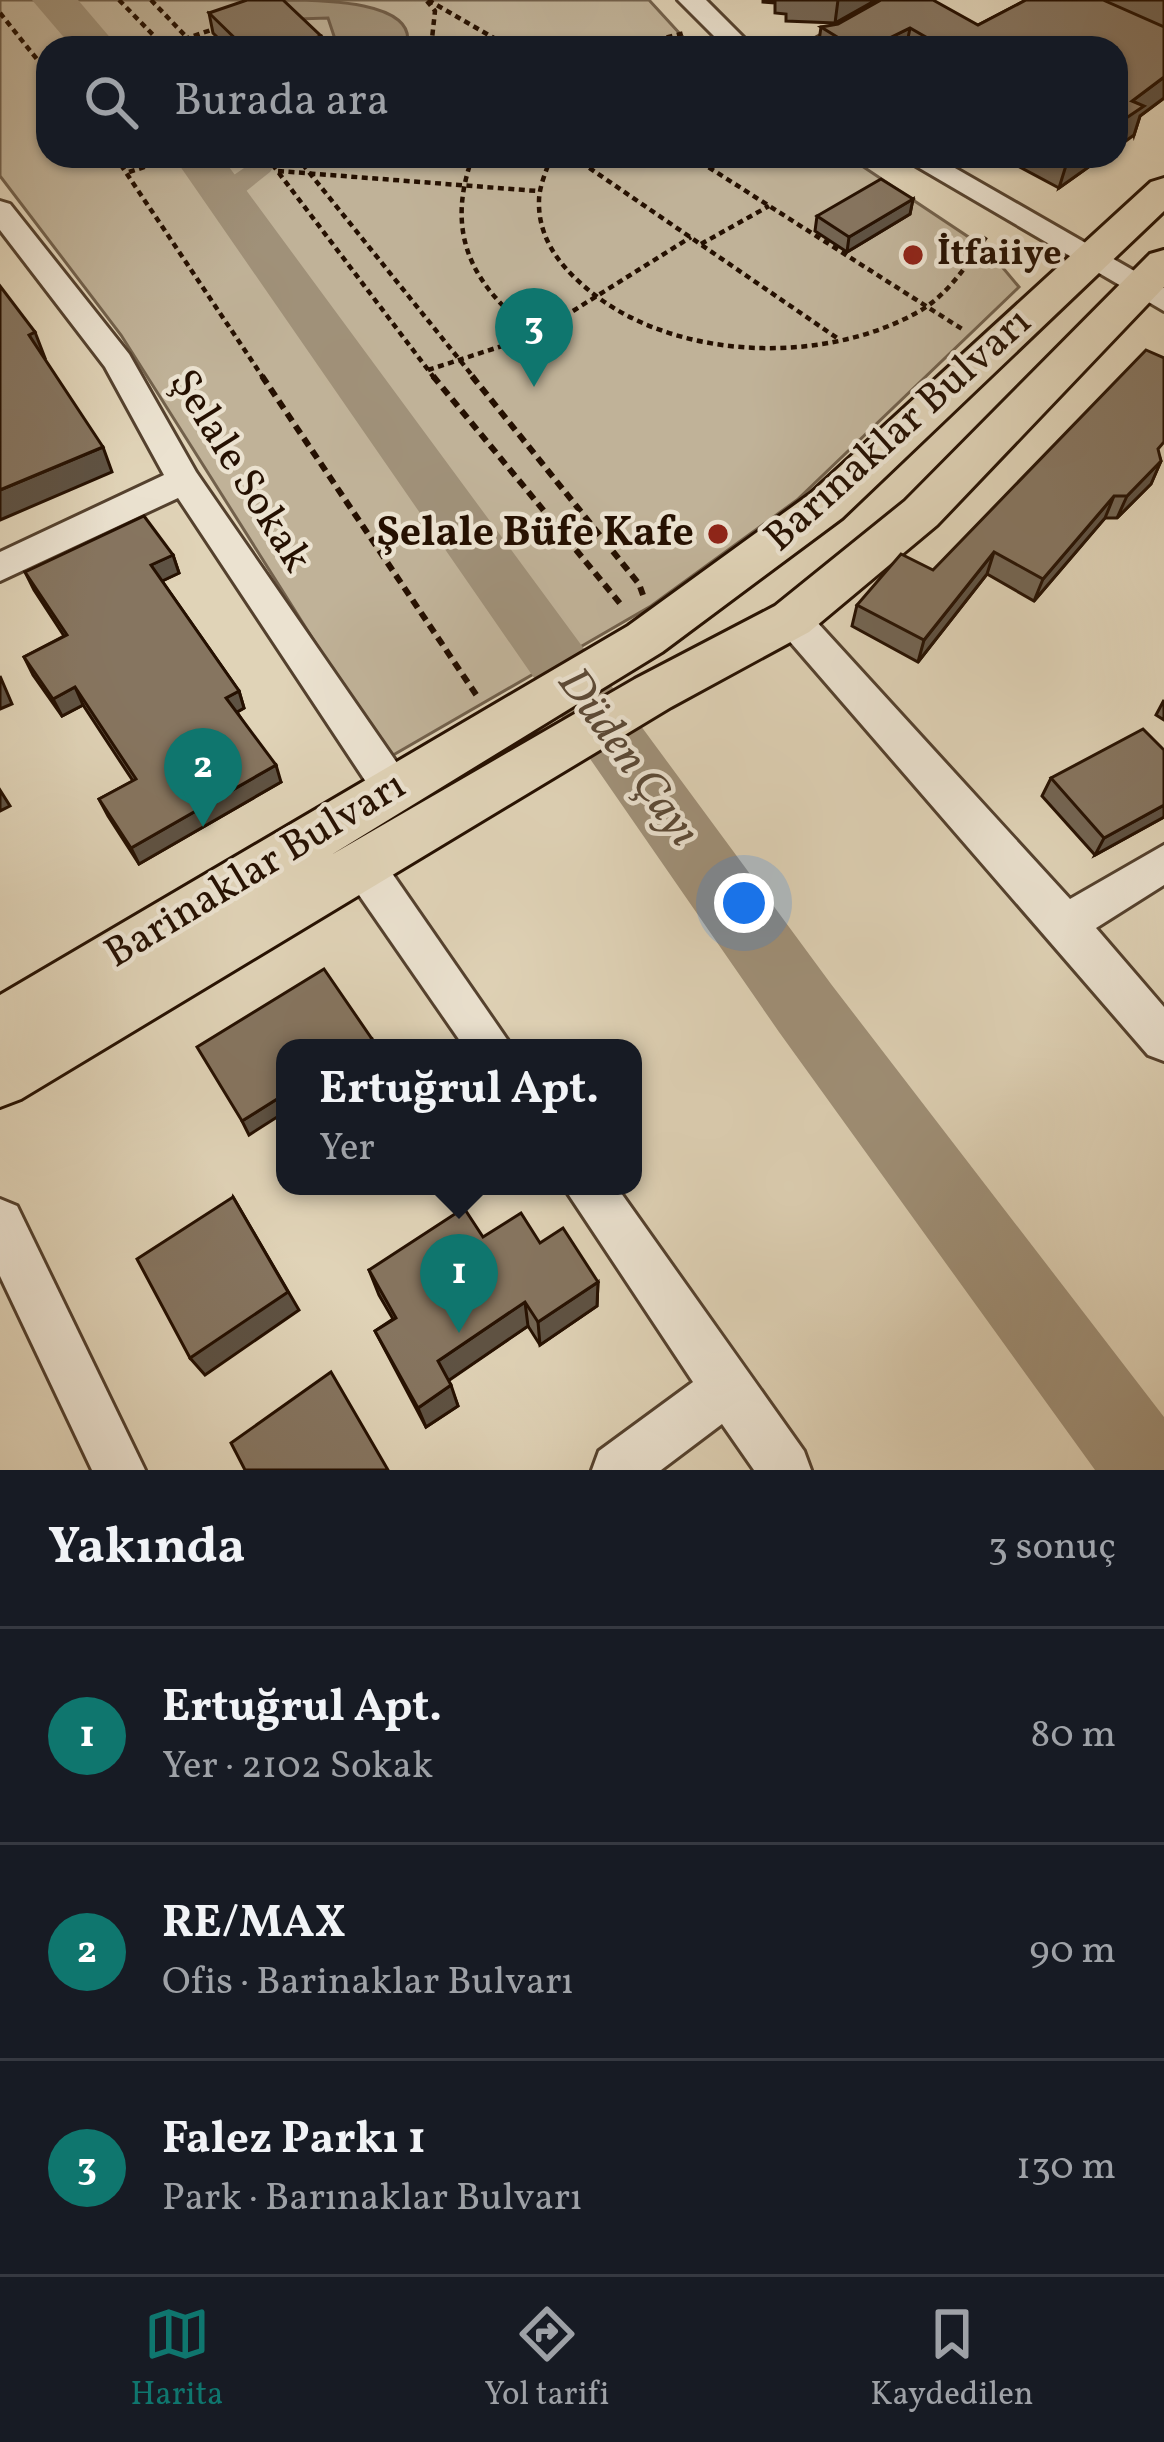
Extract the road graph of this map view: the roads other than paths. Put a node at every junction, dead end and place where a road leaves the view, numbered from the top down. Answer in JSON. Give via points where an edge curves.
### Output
{"nodes":[{"id":1,"x":692,"y":0,"type":"edge"},
{"id":2,"x":905,"y":0,"type":"edge"},
{"id":3,"x":729,"y":36,"type":"edge"},
{"id":4,"x":835,"y":36,"type":"edge"},
{"id":5,"x":935,"y":168,"type":"edge"},
{"id":6,"x":1164,"y":190,"type":"edge"},
{"id":7,"x":4,"y":224,"type":"edge"},
{"id":8,"x":1134,"y":277,"type":"edge"},
{"id":9,"x":184,"y":479,"type":"junction"},
{"id":10,"x":0,"y":567,"type":"edge"},
{"id":11,"x":792,"y":619,"type":"junction"},
{"id":12,"x":639,"y":653,"type":"junction"},
{"id":13,"x":518,"y":735,"type":"junction"},
{"id":14,"x":392,"y":788,"type":"junction"},
{"id":15,"x":1164,"y":863,"type":"edge"},
{"id":16,"x":363,"y":866,"type":"junction"},
{"id":17,"x":1066,"y":924,"type":"junction"},
{"id":18,"x":0,"y":1026,"type":"edge"},
{"id":19,"x":485,"y":1039,"type":"edge"},
{"id":20,"x":1164,"y":1040,"type":"edge"},
{"id":21,"x":0,"y":1079,"type":"edge"},
{"id":22,"x":593,"y":1195,"type":"edge"},
{"id":23,"x":0,"y":1223,"type":"edge"},
{"id":24,"x":728,"y":1388,"type":"junction"},
{"id":25,"x":119,"y":1470,"type":"edge"},
{"id":26,"x":617,"y":1470,"type":"edge"},
{"id":27,"x":785,"y":1470,"type":"edge"}],
"edges":[{"from":1,"to":3,"type":"street"},
{"from":2,"to":4,"type":"street"},
{"from":5,"to":8,"type":"street"},
{"from":6,"to":8,"type":"main road","name":"Barınaklar Bulvarı"},
{"from":7,"to":9,"type":"street","name":"Şelale Sokak","via":[[118,362]]},
{"from":8,"to":11,"type":"main road","name":"Barınaklar Bulvarı","via":[[921,512]]},
{"from":8,"to":12,"type":"main road","name":"Barınaklar Bulvarı","via":[[996,350],[826,506]]},
{"from":9,"to":10,"type":"street"},
{"from":9,"to":14,"type":"street","name":"Şelale Sokak"},
{"from":11,"to":12,"type":"main road","name":"Barınaklar Bulvarı"},
{"from":11,"to":17,"type":"street"},
{"from":12,"to":13,"type":"main road"},
{"from":13,"to":14,"type":"main road","name":"Barinaklar Bulvarı"},
{"from":13,"to":16,"type":"main road"},
{"from":14,"to":18,"type":"main road","name":"Barinaklar Bulvarı"},
{"from":15,"to":17,"type":"street"},
{"from":16,"to":19,"type":"street"},
{"from":16,"to":21,"type":"main road"},
{"from":17,"to":20,"type":"street"},
{"from":22,"to":24,"type":"street"},
{"from":23,"to":25,"type":"street"},
{"from":24,"to":26,"type":"street"},
{"from":24,"to":27,"type":"street"}]}
